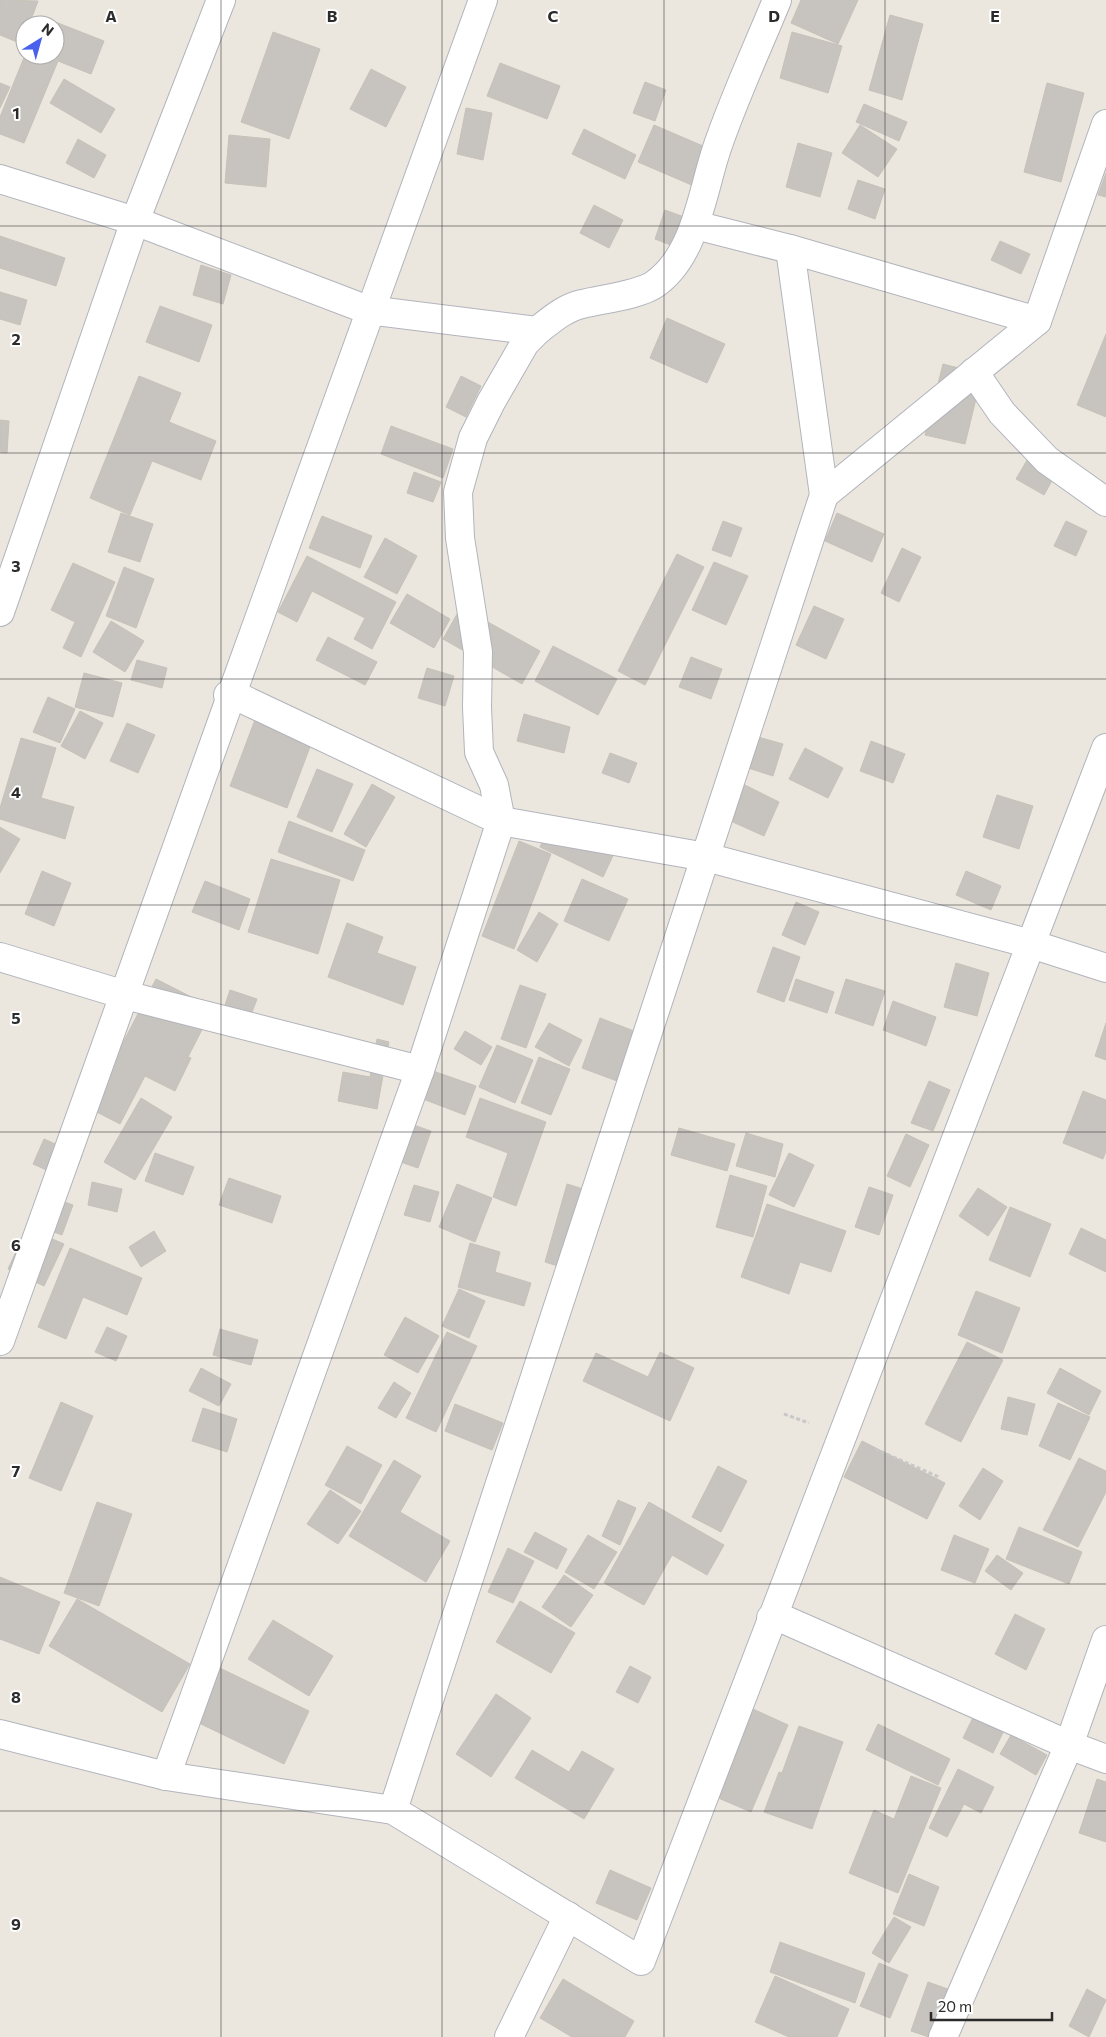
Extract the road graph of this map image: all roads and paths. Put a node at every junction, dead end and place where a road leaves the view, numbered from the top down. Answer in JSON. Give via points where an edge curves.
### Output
{"nodes":[{"id":1,"x":221,"y":0,"type":"edge"},
{"id":2,"x":483,"y":0,"type":"edge"},
{"id":3,"x":778,"y":0,"type":"edge"},
{"id":4,"x":1106,"y":124,"type":"edge"},
{"id":5,"x":0,"y":179,"type":"edge"},
{"id":6,"x":136,"y":221,"type":"junction"},
{"id":7,"x":695,"y":226,"type":"junction"},
{"id":8,"x":790,"y":249,"type":"junction"},
{"id":9,"x":368,"y":310,"type":"junction"},
{"id":10,"x":1037,"y":321,"type":"junction"},
{"id":11,"x":537,"y":331,"type":"junction"},
{"id":12,"x":974,"y":372,"type":"junction"},
{"id":13,"x":824,"y":495,"type":"junction"},
{"id":14,"x":1106,"y":502,"type":"edge"},
{"id":15,"x":0,"y":612,"type":"edge"},
{"id":16,"x":230,"y":694,"type":"junction"},
{"id":17,"x":1106,"y":748,"type":"edge"},
{"id":18,"x":501,"y":820,"type":"junction"},
{"id":19,"x":706,"y":857,"type":"junction"},
{"id":20,"x":1031,"y":944,"type":"junction"},
{"id":21,"x":0,"y":957,"type":"edge"},
{"id":22,"x":1106,"y":968,"type":"edge"},
{"id":23,"x":125,"y":995,"type":"junction"},
{"id":24,"x":420,"y":1070,"type":"junction"},
{"id":25,"x":0,"y":1341,"type":"edge"},
{"id":26,"x":772,"y":1616,"type":"junction"},
{"id":27,"x":1106,"y":1640,"type":"edge"},
{"id":28,"x":0,"y":1734,"type":"edge"},
{"id":29,"x":1069,"y":1745,"type":"junction"},
{"id":30,"x":1106,"y":1759,"type":"edge"},
{"id":31,"x":166,"y":1776,"type":"junction"},
{"id":32,"x":393,"y":1810,"type":"junction"},
{"id":33,"x":568,"y":1916,"type":"junction"},
{"id":34,"x":509,"y":2037,"type":"edge"},
{"id":35,"x":943,"y":2037,"type":"edge"}],
"edges":[{"from":1,"to":6,"type":"street"},
{"from":2,"to":9,"type":"street"},
{"from":3,"to":7,"type":"street","via":[[717,147]]},
{"from":4,"to":10,"type":"street"},
{"from":5,"to":6,"type":"street"},
{"from":6,"to":9,"type":"street"},
{"from":6,"to":15,"type":"street"},
{"from":7,"to":8,"type":"street"},
{"from":7,"to":11,"type":"street","via":[[674,266],[654,285],[581,304],[562,312]]},
{"from":8,"to":10,"type":"street"},
{"from":8,"to":13,"type":"street"},
{"from":9,"to":11,"type":"street"},
{"from":9,"to":16,"type":"street"},
{"from":10,"to":12,"type":"street"},
{"from":11,"to":18,"type":"street","via":[[525,344],[473,438],[458,492],[460,538],[478,652],[479,752],[494,785]]},
{"from":12,"to":13,"type":"street"},
{"from":12,"to":14,"type":"street","via":[[1002,413],[1047,460]]},
{"from":13,"to":19,"type":"street"},
{"from":16,"to":18,"type":"street"},
{"from":16,"to":23,"type":"street"},
{"from":17,"to":20,"type":"street"},
{"from":18,"to":19,"type":"street"},
{"from":18,"to":24,"type":"street"},
{"from":19,"to":20,"type":"street"},
{"from":19,"to":32,"type":"street"},
{"from":20,"to":22,"type":"street"},
{"from":20,"to":26,"type":"street"},
{"from":21,"to":23,"type":"street"},
{"from":23,"to":24,"type":"street"},
{"from":23,"to":25,"type":"street"},
{"from":24,"to":31,"type":"street"},
{"from":26,"to":29,"type":"street"},
{"from":26,"to":33,"type":"street","via":[[641,1961]]},
{"from":27,"to":29,"type":"street"},
{"from":28,"to":31,"type":"street"},
{"from":29,"to":30,"type":"street"},
{"from":29,"to":35,"type":"street"},
{"from":31,"to":32,"type":"street"},
{"from":32,"to":33,"type":"street"},
{"from":33,"to":34,"type":"street"}]}
